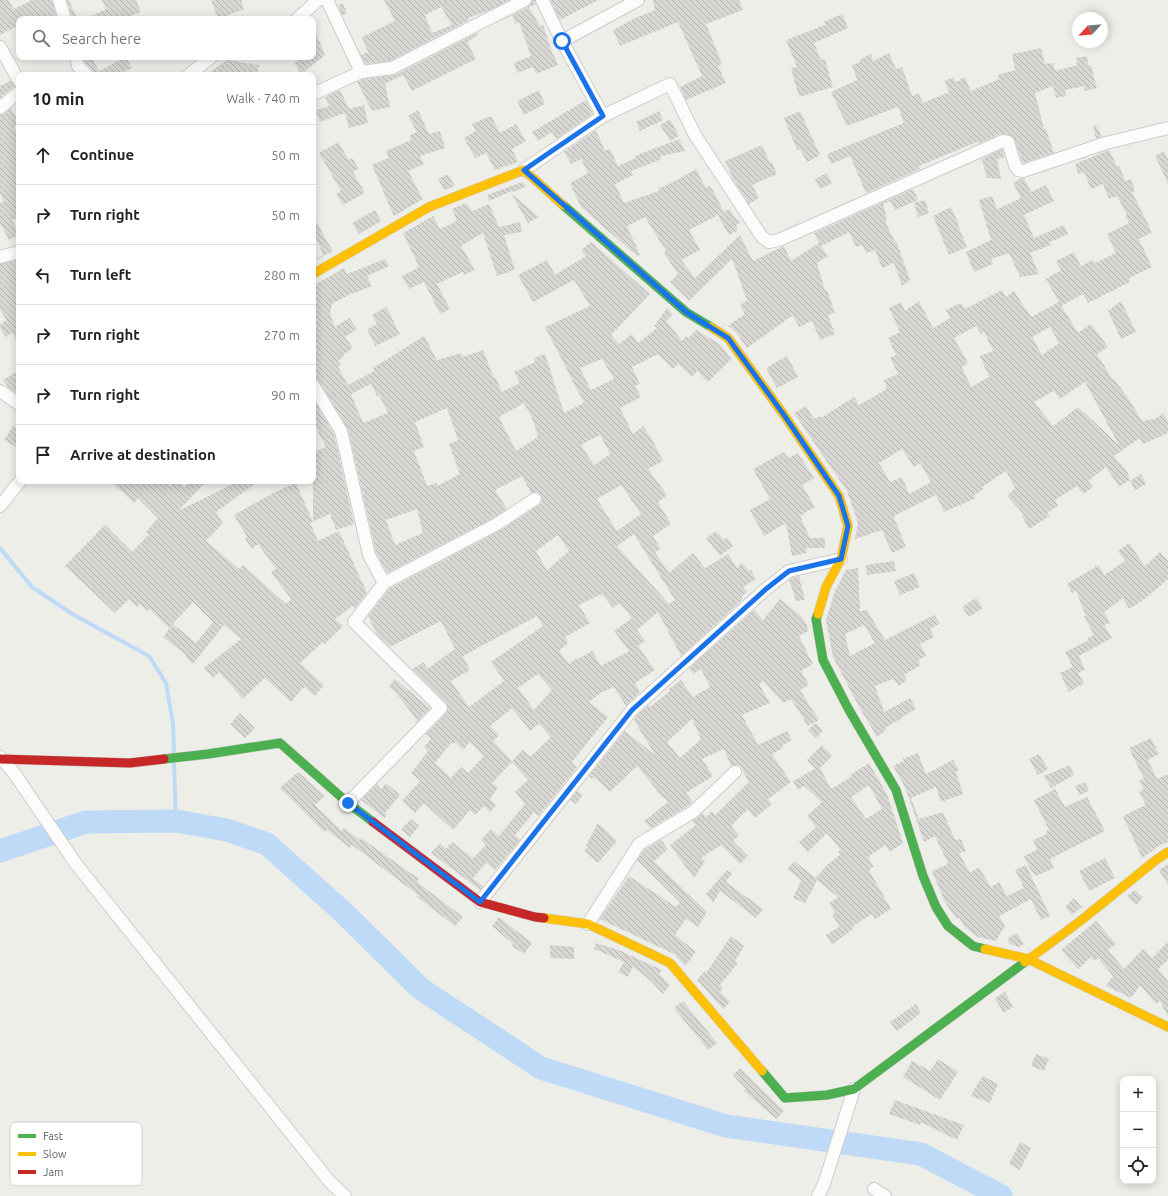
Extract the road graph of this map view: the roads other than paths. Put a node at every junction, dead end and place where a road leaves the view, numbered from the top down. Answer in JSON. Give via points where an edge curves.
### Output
{"nodes":[{"id":1,"x":59,"y":0,"type":"edge"},
{"id":2,"x":318,"y":0,"type":"edge"},
{"id":3,"x":327,"y":0,"type":"edge"},
{"id":4,"x":525,"y":0,"type":"edge"},
{"id":5,"x":542,"y":0,"type":"edge"},
{"id":6,"x":638,"y":0,"type":"edge"},
{"id":7,"x":64,"y":16,"type":"edge"},
{"id":8,"x":300,"y":16,"type":"edge"},
{"id":9,"x":562,"y":41,"type":"junction"},
{"id":10,"x":0,"y":47,"type":"edge"},
{"id":11,"x":77,"y":60,"type":"edge"},
{"id":12,"x":207,"y":60,"type":"edge"},
{"id":13,"x":84,"y":72,"type":"edge"},
{"id":14,"x":193,"y":72,"type":"edge"},
{"id":15,"x":361,"y":72,"type":"junction"},
{"id":16,"x":16,"y":76,"type":"edge"},
{"id":17,"x":316,"y":93,"type":"edge"},
{"id":18,"x":16,"y":95,"type":"edge"},
{"id":19,"x":0,"y":108,"type":"edge"},
{"id":20,"x":603,"y":116,"type":"junction"},
{"id":21,"x":1168,"y":128,"type":"edge"},
{"id":22,"x":524,"y":170,"type":"junction"},
{"id":23,"x":16,"y":253,"type":"edge"},
{"id":24,"x":0,"y":257,"type":"edge"},
{"id":25,"x":316,"y":272,"type":"edge"},
{"id":26,"x":316,"y":390,"type":"edge"},
{"id":27,"x":0,"y":391,"type":"edge"},
{"id":28,"x":16,"y":402,"type":"edge"},
{"id":29,"x":18,"y":484,"type":"edge"},
{"id":30,"x":534,"y":499,"type":"dead end"},
{"id":31,"x":2,"y":504,"type":"edge"},
{"id":32,"x":841,"y":559,"type":"junction"},
{"id":33,"x":384,"y":583,"type":"junction"},
{"id":34,"x":1,"y":758,"type":"edge"},
{"id":35,"x":735,"y":772,"type":"dead end"},
{"id":36,"x":348,"y":803,"type":"junction"},
{"id":37,"x":1168,"y":852,"type":"edge"},
{"id":38,"x":480,"y":902,"type":"junction"},
{"id":39,"x":588,"y":924,"type":"junction"},
{"id":40,"x":1028,"y":960,"type":"junction"},
{"id":41,"x":1168,"y":1027,"type":"edge"},
{"id":42,"x":852,"y":1093,"type":"junction"},
{"id":43,"x":874,"y":1189,"type":"dead end"},
{"id":44,"x":345,"y":1196,"type":"edge"},
{"id":45,"x":818,"y":1196,"type":"edge"},
{"id":46,"x":885,"y":1196,"type":"edge"}],
"edges":[{"from":1,"to":7,"type":"street"},
{"from":2,"to":8,"type":"street"},
{"from":3,"to":15,"type":"street"},
{"from":4,"to":15,"type":"street","via":[[392,68]]},
{"from":5,"to":9,"type":"street"},
{"from":6,"to":9,"type":"street"},
{"from":9,"to":20,"type":"street"},
{"from":10,"to":16,"type":"street"},
{"from":11,"to":13,"type":"street"},
{"from":12,"to":14,"type":"street"},
{"from":15,"to":17,"type":"street"},
{"from":18,"to":19,"type":"street"},
{"from":20,"to":21,"type":"street","via":[[670,84],[695,135],[762,237],[768,242],[779,240],[1003,141],[1008,142],[1018,170],[1023,171],[1106,143]]},
{"from":20,"to":22,"type":"street"},
{"from":22,"to":25,"type":"street","via":[[428,207]]},
{"from":22,"to":32,"type":"street","via":[[686,312],[728,338],[839,496],[848,526]]},
{"from":23,"to":24,"type":"street"},
{"from":26,"to":33,"type":"street","via":[[341,431],[370,554]]},
{"from":27,"to":28,"type":"street"},
{"from":29,"to":31,"type":"street"},
{"from":30,"to":33,"type":"street","via":[[497,524]]},
{"from":32,"to":38,"type":"street","via":[[789,571],[632,710]]},
{"from":32,"to":40,"type":"street","via":[[826,587],[816,618],[823,660],[896,790],[923,876],[936,907],[948,926],[973,946]]},
{"from":33,"to":36,"type":"street","via":[[354,622],[441,708]]},
{"from":34,"to":36,"type":"street","via":[[130,763],[280,743]]},
{"from":34,"to":44,"type":"street","via":[[76,864],[330,1182]]},
{"from":35,"to":39,"type":"street","via":[[694,812],[639,844]]},
{"from":36,"to":38,"type":"street"},
{"from":37,"to":40,"type":"street"},
{"from":38,"to":39,"type":"street","via":[[534,917]]},
{"from":39,"to":42,"type":"street","via":[[670,963],[785,1098]]},
{"from":40,"to":41,"type":"street"},
{"from":40,"to":42,"type":"street"},
{"from":42,"to":45,"type":"street"},
{"from":43,"to":46,"type":"street"}]}
